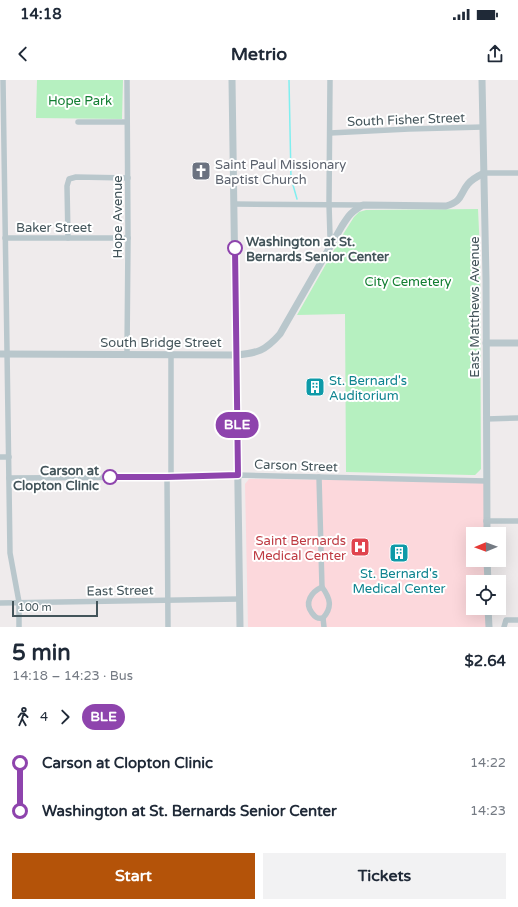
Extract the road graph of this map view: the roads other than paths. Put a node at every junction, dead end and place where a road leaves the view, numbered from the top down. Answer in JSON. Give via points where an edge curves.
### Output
{"nodes":[{"id":1,"x":3,"y":80,"type":"edge"},
{"id":2,"x":127,"y":80,"type":"edge"},
{"id":3,"x":232,"y":80,"type":"edge"},
{"id":4,"x":330,"y":80,"type":"edge"},
{"id":5,"x":482,"y":80,"type":"edge"},
{"id":6,"x":78,"y":122,"type":"dead end"},
{"id":7,"x":127,"y":122,"type":"junction"},
{"id":8,"x":483,"y":127,"type":"junction"},
{"id":9,"x":330,"y":133,"type":"junction"},
{"id":10,"x":2,"y":168,"type":"edge"},
{"id":11,"x":484,"y":173,"type":"junction"},
{"id":12,"x":518,"y":173,"type":"edge"},
{"id":13,"x":128,"y":178,"type":"junction"},
{"id":14,"x":234,"y":204,"type":"junction"},
{"id":15,"x":329,"y":204,"type":"junction"},
{"id":16,"x":363,"y":205,"type":"junction"},
{"id":17,"x":5,"y":238,"type":"junction"},
{"id":18,"x":68,"y":238,"type":"junction"},
{"id":19,"x":128,"y":238,"type":"junction"},
{"id":20,"x":332,"y":242,"type":"junction"},
{"id":21,"x":3,"y":259,"type":"edge"},
{"id":22,"x":486,"y":343,"type":"junction"},
{"id":23,"x":518,"y":344,"type":"edge"},
{"id":24,"x":3,"y":354,"type":"edge"},
{"id":25,"x":127,"y":354,"type":"junction"},
{"id":26,"x":171,"y":355,"type":"junction"},
{"id":27,"x":236,"y":355,"type":"junction"},
{"id":28,"x":486,"y":418,"type":"junction"},
{"id":29,"x":518,"y":418,"type":"edge"},
{"id":30,"x":0,"y":457,"type":"edge"},
{"id":31,"x":9,"y":457,"type":"junction"},
{"id":32,"x":238,"y":475,"type":"junction"},
{"id":33,"x":169,"y":477,"type":"junction"},
{"id":34,"x":319,"y":477,"type":"junction"},
{"id":35,"x":9,"y":478,"type":"junction"},
{"id":36,"x":486,"y":480,"type":"junction"},
{"id":37,"x":486,"y":521,"type":"junction"},
{"id":38,"x":518,"y":521,"type":"edge"},
{"id":39,"x":486,"y":527,"type":"edge"},
{"id":40,"x":322,"y":587,"type":"junction"},
{"id":41,"x":240,"y":599,"type":"junction"},
{"id":42,"x":169,"y":600,"type":"junction"},
{"id":43,"x":19,"y":602,"type":"junction"},
{"id":44,"x":0,"y":603,"type":"edge"},
{"id":45,"x":488,"y":615,"type":"edge"},
{"id":46,"x":323,"y":618,"type":"junction"},
{"id":47,"x":518,"y":620,"type":"edge"},
{"id":48,"x":19,"y":627,"type":"edge"},
{"id":49,"x":168,"y":627,"type":"edge"},
{"id":50,"x":240,"y":627,"type":"edge"},
{"id":51,"x":324,"y":627,"type":"edge"},
{"id":52,"x":488,"y":627,"type":"edge"},
{"id":53,"x":504,"y":627,"type":"edge"}],
"edges":[{"from":1,"to":10,"type":"street"},
{"from":2,"to":7,"type":"street","name":"Hope Avenue"},
{"from":3,"to":14,"type":"street"},
{"from":4,"to":9,"type":"street"},
{"from":5,"to":8,"type":"street","name":"East Matthews Avenue"},
{"from":6,"to":7,"type":"street"},
{"from":7,"to":13,"type":"street","name":"Hope Avenue"},
{"from":8,"to":9,"type":"street","name":"South Fisher Street"},
{"from":8,"to":11,"type":"street","name":"East Matthews Avenue"},
{"from":9,"to":15,"type":"street"},
{"from":10,"to":17,"type":"street"},
{"from":11,"to":12,"type":"street"},
{"from":11,"to":16,"type":"street","via":[[468,184],[454,204]]},
{"from":11,"to":22,"type":"street","name":"East Matthews Avenue"},
{"from":13,"to":18,"type":"street","via":[[69,179]]},
{"from":13,"to":19,"type":"street","name":"Hope Avenue"},
{"from":14,"to":15,"type":"street"},
{"from":14,"to":27,"type":"street"},
{"from":15,"to":16,"type":"street"},
{"from":15,"to":20,"type":"street"},
{"from":16,"to":20,"type":"street","name":"South Bridge Street","via":[[350,214]]},
{"from":17,"to":18,"type":"street","name":"Baker Street"},
{"from":17,"to":21,"type":"street"},
{"from":18,"to":19,"type":"street","name":"Baker Street"},
{"from":19,"to":25,"type":"street","name":"Hope Avenue"},
{"from":20,"to":27,"type":"street","name":"South Bridge Street","via":[[280,334],[271,344],[257,352]]},
{"from":21,"to":24,"type":"street"},
{"from":22,"to":23,"type":"street"},
{"from":22,"to":28,"type":"street","name":"East Matthews Avenue"},
{"from":24,"to":25,"type":"street","name":"South Bridge Street"},
{"from":24,"to":31,"type":"street"},
{"from":25,"to":26,"type":"street","name":"South Bridge Street"},
{"from":26,"to":27,"type":"street","name":"South Bridge Street"},
{"from":26,"to":33,"type":"street"},
{"from":27,"to":32,"type":"street"},
{"from":28,"to":29,"type":"street"},
{"from":28,"to":36,"type":"street","name":"East Matthews Avenue"},
{"from":30,"to":31,"type":"street"},
{"from":31,"to":35,"type":"street"},
{"from":32,"to":33,"type":"street","name":"Carson Street"},
{"from":32,"to":34,"type":"street","name":"Carson Street"},
{"from":32,"to":41,"type":"street"},
{"from":33,"to":35,"type":"street","name":"Carson Street"},
{"from":33,"to":42,"type":"street"},
{"from":34,"to":36,"type":"street","name":"Carson Street"},
{"from":34,"to":40,"type":"street"},
{"from":35,"to":43,"type":"street","via":[[10,553]]},
{"from":36,"to":37,"type":"street","name":"East Matthews Avenue"},
{"from":37,"to":38,"type":"street"},
{"from":37,"to":39,"type":"street","name":"East Matthews Avenue"},
{"from":40,"to":46,"type":"street","via":[[329,602]]},
{"from":40,"to":46,"type":"street","via":[[312,594],[308,604],[316,618]]},
{"from":41,"to":42,"type":"street","name":"East Street"},
{"from":41,"to":50,"type":"street"},
{"from":42,"to":43,"type":"street","name":"East Street"},
{"from":42,"to":49,"type":"street"},
{"from":43,"to":44,"type":"street","name":"East Street"},
{"from":43,"to":48,"type":"street"},
{"from":45,"to":52,"type":"street"},
{"from":46,"to":51,"type":"street"},
{"from":47,"to":53,"type":"street","via":[[506,620]]}]}
